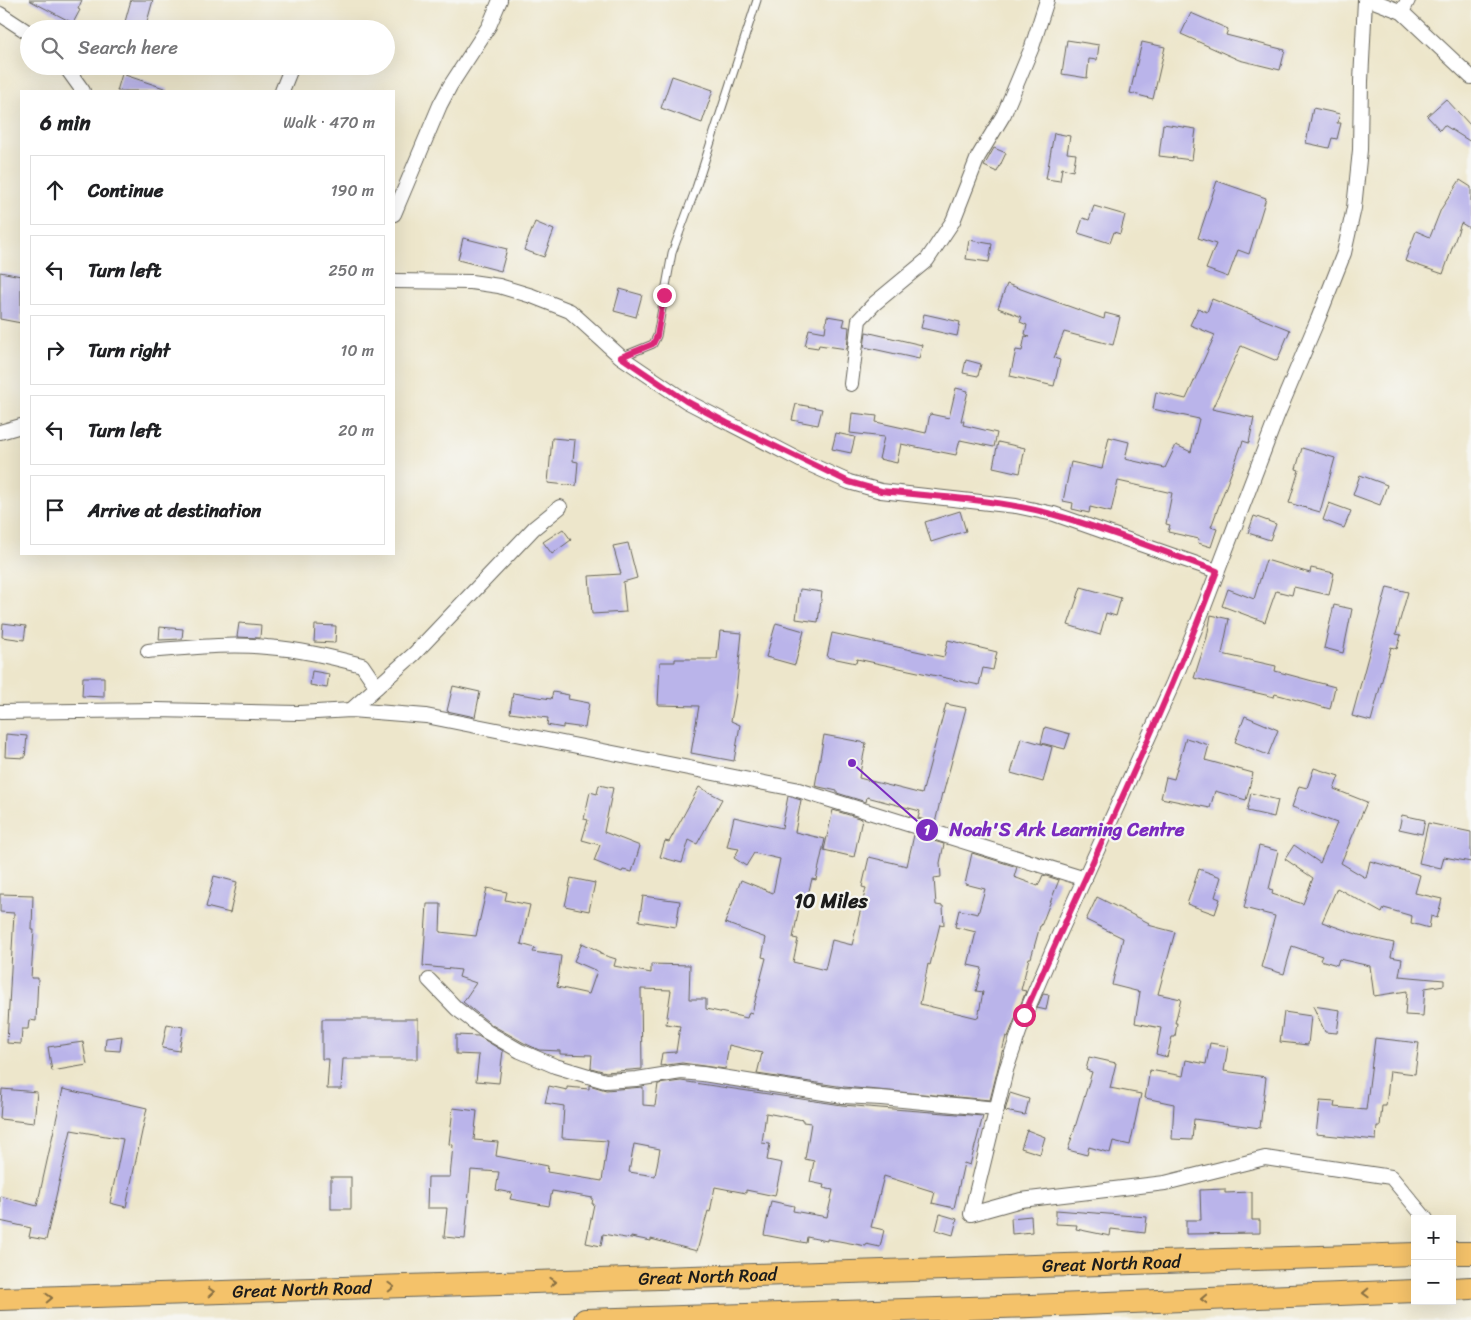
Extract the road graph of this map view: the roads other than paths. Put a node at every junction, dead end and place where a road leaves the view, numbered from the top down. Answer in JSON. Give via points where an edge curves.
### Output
{"nodes":[{"id":1,"x":500,"y":0,"type":"edge"},
{"id":2,"x":757,"y":0,"type":"edge"},
{"id":3,"x":1047,"y":0,"type":"edge"},
{"id":4,"x":1365,"y":0,"type":"edge"},
{"id":5,"x":1371,"y":0,"type":"edge"},
{"id":6,"x":1405,"y":6,"type":"edge"},
{"id":7,"x":0,"y":14,"type":"edge"},
{"id":8,"x":20,"y":26,"type":"edge"},
{"id":9,"x":71,"y":75,"type":"edge"},
{"id":10,"x":288,"y":75,"type":"edge"},
{"id":11,"x":1471,"y":76,"type":"edge"},
{"id":12,"x":82,"y":90,"type":"edge"},
{"id":13,"x":282,"y":90,"type":"edge"},
{"id":14,"x":395,"y":212,"type":"edge"},
{"id":15,"x":395,"y":281,"type":"edge"},
{"id":16,"x":621,"y":357,"type":"junction"},
{"id":17,"x":851,"y":384,"type":"dead end"},
{"id":18,"x":20,"y":426,"type":"edge"},
{"id":19,"x":0,"y":432,"type":"edge"},
{"id":20,"x":560,"y":507,"type":"dead end"},
{"id":21,"x":1217,"y":571,"type":"junction"},
{"id":22,"x":148,"y":651,"type":"dead end"},
{"id":23,"x":376,"y":687,"type":"junction"},
{"id":24,"x":351,"y":710,"type":"junction"},
{"id":25,"x":0,"y":712,"type":"edge"},
{"id":26,"x":1085,"y":879,"type":"junction"},
{"id":27,"x":429,"y":980,"type":"dead end"},
{"id":28,"x":997,"y":1109,"type":"junction"},
{"id":29,"x":1423,"y":1215,"type":"edge"},
{"id":30,"x":1411,"y":1254,"type":"edge"},
{"id":31,"x":1471,"y":1288,"type":"edge"},
{"id":32,"x":1456,"y":1289,"type":"edge"},
{"id":33,"x":1411,"y":1291,"type":"edge"},
{"id":34,"x":0,"y":1299,"type":"edge"},
{"id":35,"x":585,"y":1320,"type":"edge"}],
"edges":[{"from":1,"to":14,"type":"street","via":[[440,105]]},
{"from":2,"to":16,"type":"lane","via":[[672,253],[657,336],[653,344]]},
{"from":3,"to":17,"type":"street","via":[[1032,47],[1004,114],[978,158],[953,221],[927,260],[859,320]]},
{"from":4,"to":21,"type":"street","via":[[1360,150],[1354,208],[1344,253]]},
{"from":5,"to":6,"type":"street"},
{"from":6,"to":11,"type":"street"},
{"from":7,"to":8,"type":"street"},
{"from":9,"to":12,"type":"street"},
{"from":10,"to":13,"type":"street"},
{"from":15,"to":16,"type":"street","via":[[471,282],[532,296],[570,311]]},
{"from":16,"to":21,"type":"street","via":[[686,401],[849,482],[881,491],[992,503],[1054,514]]},
{"from":18,"to":19,"type":"street"},
{"from":20,"to":23,"type":"street","via":[[534,528],[414,654]]},
{"from":21,"to":26,"type":"street","via":[[1172,683]]},
{"from":22,"to":23,"type":"street","via":[[267,646],[330,656],[362,665]]},
{"from":23,"to":24,"type":"street"},
{"from":24,"to":25,"type":"street"},
{"from":24,"to":26,"type":"street","via":[[426,716],[795,789]]},
{"from":26,"to":28,"type":"street","via":[[1024,1015]]},
{"from":27,"to":28,"type":"street","via":[[457,1009],[486,1032],[555,1066],[604,1080],[681,1072],[843,1096]]},
{"from":28,"to":29,"type":"street","via":[[971,1214],[1021,1200],[1165,1183],[1265,1158],[1391,1177]]},
{"from":34,"to":30,"type":"highway","name":"Great North Road","one_way":true},
{"from":31,"to":32,"type":"highway"},
{"from":33,"to":35,"type":"highway","one_way":true}]}
